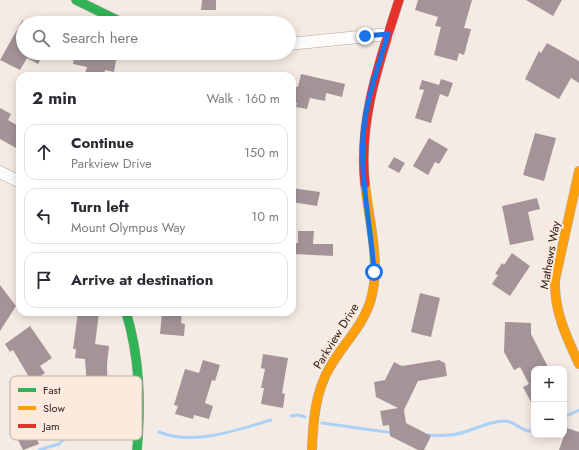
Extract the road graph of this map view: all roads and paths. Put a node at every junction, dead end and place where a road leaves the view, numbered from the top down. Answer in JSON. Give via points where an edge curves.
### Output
{"nodes":[{"id":1,"x":76,"y":0,"type":"edge"},
{"id":2,"x":399,"y":0,"type":"edge"},
{"id":3,"x":109,"y":16,"type":"edge"},
{"id":4,"x":388,"y":34,"type":"junction"},
{"id":5,"x":296,"y":43,"type":"edge"},
{"id":6,"x":579,"y":171,"type":"edge"},
{"id":7,"x":0,"y":172,"type":"edge"},
{"id":8,"x":16,"y":180,"type":"edge"},
{"id":9,"x":127,"y":316,"type":"edge"},
{"id":10,"x":579,"y":364,"type":"edge"},
{"id":11,"x":140,"y":376,"type":"edge"},
{"id":12,"x":138,"y":440,"type":"edge"},
{"id":13,"x":137,"y":450,"type":"edge"},
{"id":14,"x":312,"y":450,"type":"edge"}],
"edges":[{"from":1,"to":3,"type":"street"},
{"from":2,"to":4,"type":"street","name":"Parkview Drive"},
{"from":4,"to":5,"type":"street"},
{"from":4,"to":14,"type":"street","name":"Parkview Drive","via":[[366,109],[363,135],[374,290],[361,323],[339,352],[321,386],[316,403]]},
{"from":6,"to":10,"type":"street","name":"Mathews Way","via":[[555,280],[554,296],[559,321]]},
{"from":7,"to":8,"type":"street"},
{"from":9,"to":11,"type":"street","via":[[135,340]]},
{"from":12,"to":13,"type":"street"}]}
